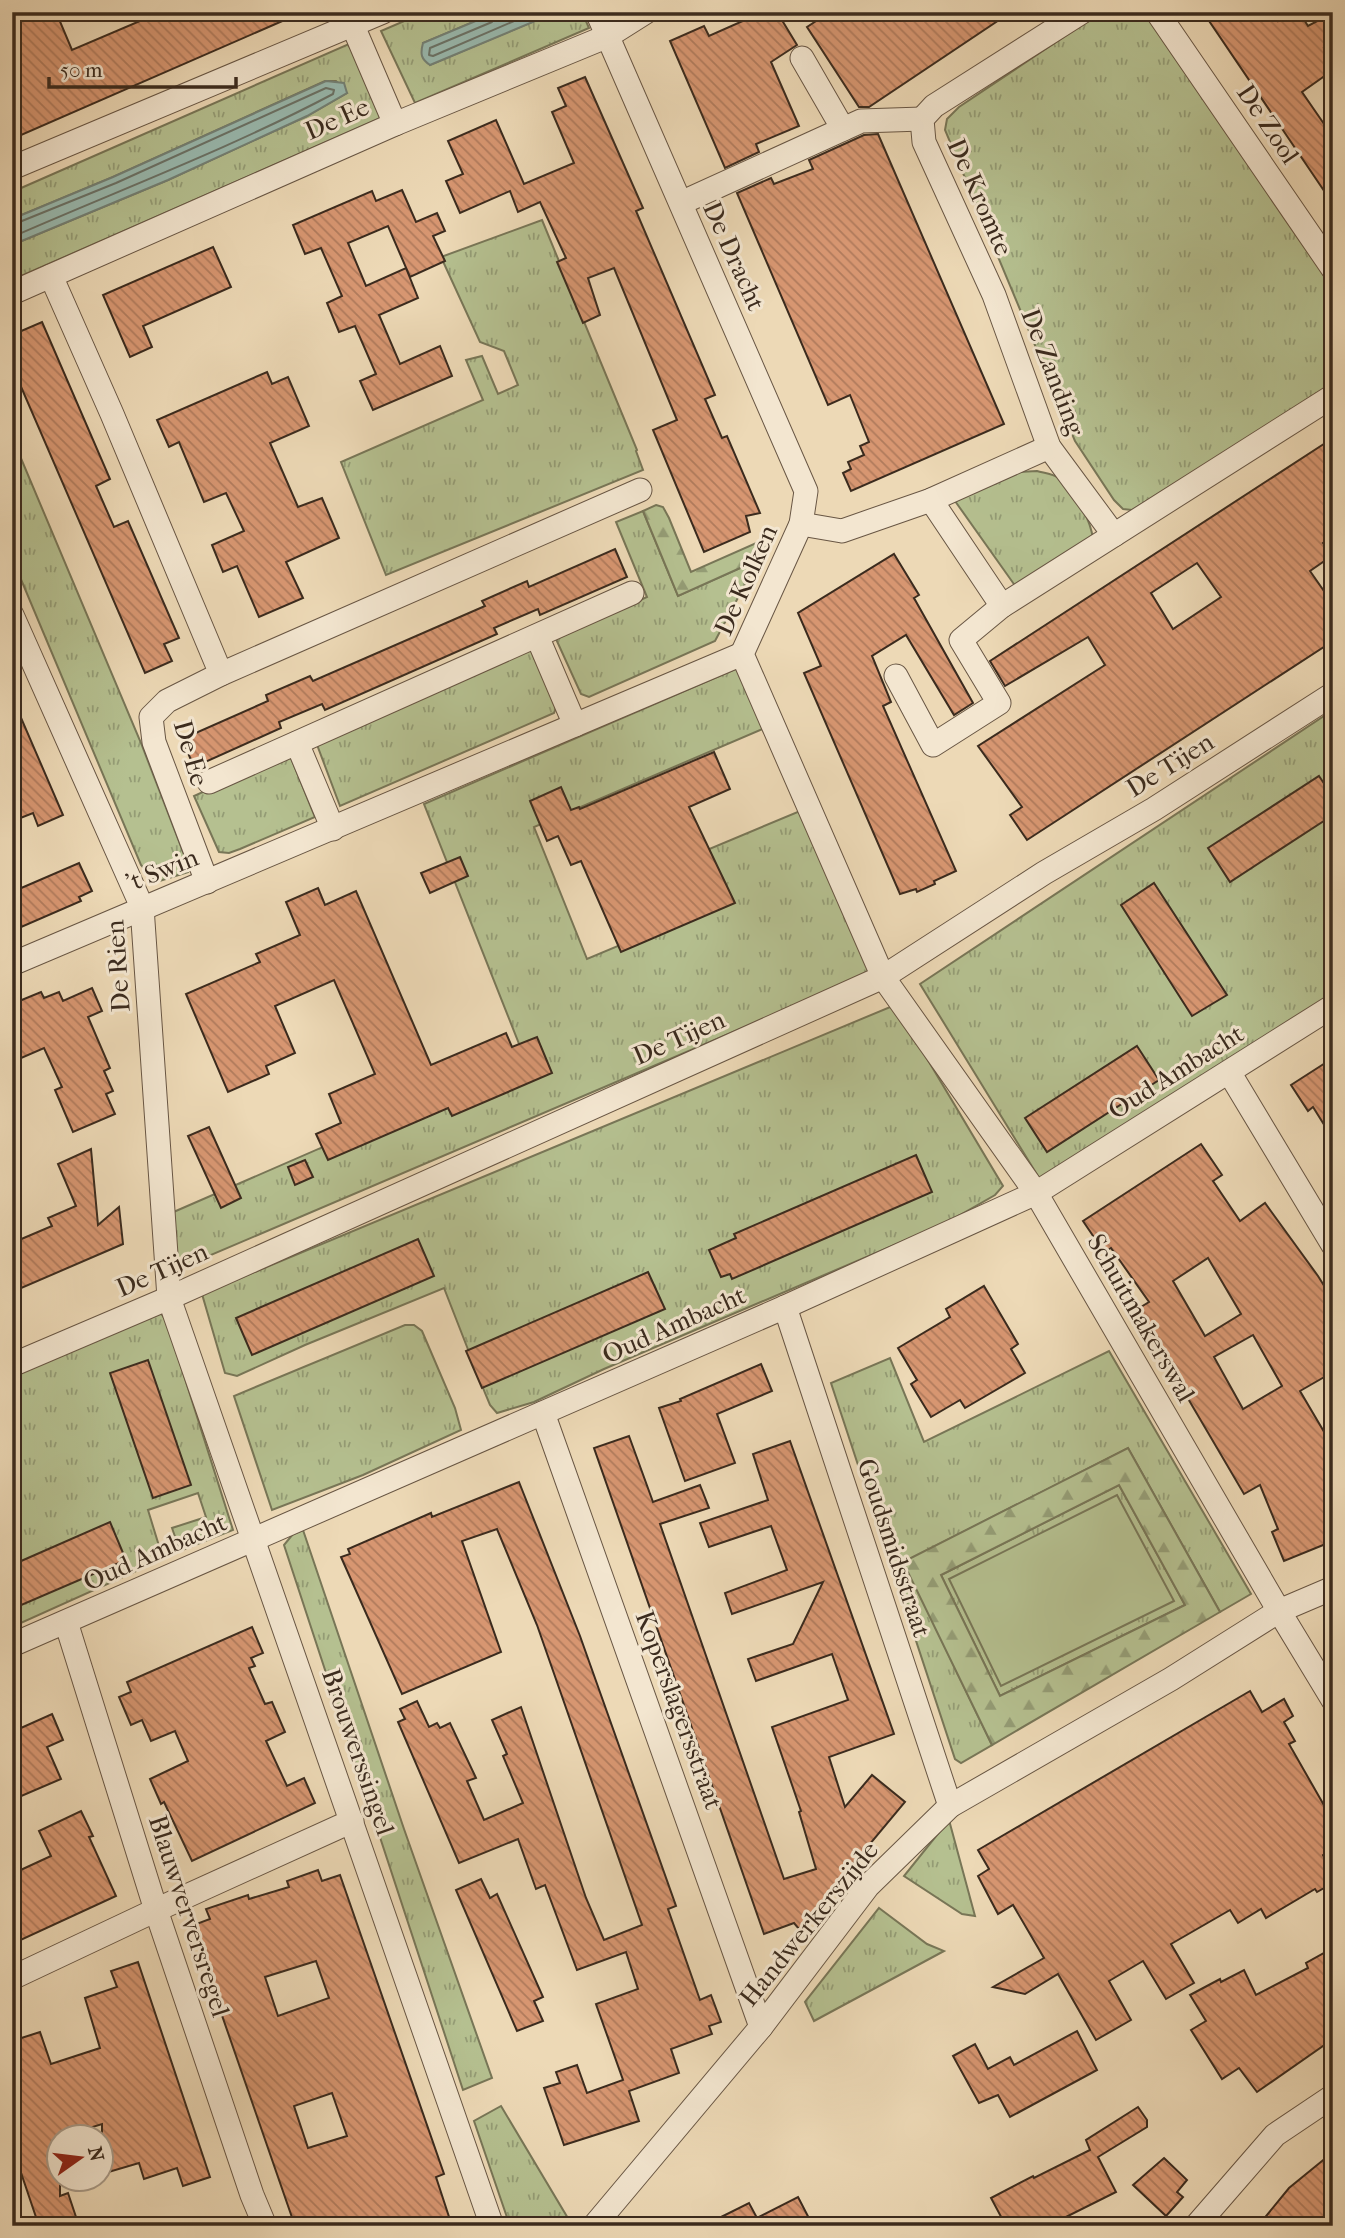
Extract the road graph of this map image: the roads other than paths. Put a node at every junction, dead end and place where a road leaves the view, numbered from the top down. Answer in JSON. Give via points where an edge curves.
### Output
{"nodes":[{"id":1,"x":383,"y":12,"type":"edge"},
{"id":2,"x":597,"y":12,"type":"edge"},
{"id":3,"x":646,"y":12,"type":"edge"},
{"id":4,"x":1082,"y":12,"type":"edge"},
{"id":5,"x":1157,"y":12,"type":"edge"},
{"id":6,"x":350,"y":19,"type":"edge"},
{"id":7,"x":608,"y":36,"type":"junction"},
{"id":8,"x":802,"y":58,"type":"dead end"},
{"id":9,"x":922,"y":119,"type":"junction"},
{"id":10,"x":395,"y":124,"type":"junction"},
{"id":11,"x":844,"y":129,"type":"junction"},
{"id":12,"x":12,"y":168,"type":"edge"},
{"id":13,"x":681,"y":204,"type":"junction"},
{"id":14,"x":1333,"y":269,"type":"edge"},
{"id":15,"x":51,"y":276,"type":"junction"},
{"id":16,"x":12,"y":293,"type":"edge"},
{"id":17,"x":994,"y":295,"type":"joint"},
{"id":18,"x":1333,"y":396,"type":"edge"},
{"id":19,"x":1049,"y":447,"type":"junction"},
{"id":20,"x":640,"y":490,"type":"dead end"},
{"id":21,"x":931,"y":499,"type":"junction"},
{"id":22,"x":801,"y":524,"type":"junction"},
{"id":23,"x":1114,"y":535,"type":"junction"},
{"id":24,"x":632,"y":593,"type":"dead end"},
{"id":25,"x":1002,"y":606,"type":"junction"},
{"id":26,"x":12,"y":615,"type":"edge"},
{"id":27,"x":537,"y":636,"type":"junction"},
{"id":28,"x":742,"y":654,"type":"junction"},
{"id":29,"x":221,"y":674,"type":"junction"},
{"id":30,"x":896,"y":676,"type":"dead end"},
{"id":31,"x":1333,"y":694,"type":"edge"},
{"id":32,"x":575,"y":725,"type":"junction"},
{"id":33,"x":297,"y":743,"type":"junction"},
{"id":34,"x":209,"y":782,"type":"dead end"},
{"id":35,"x":333,"y":829,"type":"junction"},
{"id":36,"x":207,"y":882,"type":"junction"},
{"id":37,"x":142,"y":907,"type":"junction"},
{"id":38,"x":12,"y":964,"type":"edge"},
{"id":39,"x":883,"y":977,"type":"junction"},
{"id":40,"x":1333,"y":1006,"type":"edge"},
{"id":41,"x":1229,"y":1072,"type":"junction"},
{"id":42,"x":1036,"y":1193,"type":"junction"},
{"id":43,"x":1333,"y":1245,"type":"edge"},
{"id":44,"x":169,"y":1298,"type":"junction"},
{"id":45,"x":785,"y":1307,"type":"junction"},
{"id":46,"x":12,"y":1365,"type":"edge"},
{"id":47,"x":543,"y":1413,"type":"junction"},
{"id":48,"x":254,"y":1539,"type":"junction"},
{"id":49,"x":1333,"y":1588,"type":"edge"},
{"id":50,"x":1279,"y":1611,"type":"junction"},
{"id":51,"x":65,"y":1622,"type":"junction"},
{"id":52,"x":12,"y":1645,"type":"edge"},
{"id":53,"x":1333,"y":1700,"type":"edge"},
{"id":54,"x":950,"y":1806,"type":"junction"},
{"id":55,"x":352,"y":1821,"type":"junction"},
{"id":56,"x":156,"y":1910,"type":"junction"},
{"id":57,"x":12,"y":1978,"type":"edge"},
{"id":58,"x":761,"y":2027,"type":"junction"},
{"id":59,"x":1333,"y":2096,"type":"edge"},
{"id":60,"x":265,"y":2226,"type":"edge"},
{"id":61,"x":492,"y":2226,"type":"edge"},
{"id":62,"x":594,"y":2226,"type":"edge"},
{"id":63,"x":1196,"y":2226,"type":"edge"}],
"edges":[{"from":1,"to":6,"type":"street"},
{"from":2,"to":7,"type":"street","name":"De Dracht"},
{"from":3,"to":7,"type":"street","name":"De Ee"},
{"from":4,"to":9,"type":"street","name":"De Kromte","via":[[934,106]]},
{"from":5,"to":14,"type":"street","name":"De Zool"},
{"from":6,"to":10,"type":"street"},
{"from":6,"to":12,"type":"street"},
{"from":7,"to":10,"type":"street","name":"De Ee"},
{"from":7,"to":13,"type":"street","name":"De Dracht"},
{"from":8,"to":11,"type":"street"},
{"from":9,"to":11,"type":"street","name":"De Kromte","via":[[861,121]]},
{"from":9,"to":17,"type":"street","name":"De Kromte","via":[[923,142]]},
{"from":10,"to":15,"type":"street","name":"De Ee"},
{"from":11,"to":13,"type":"street","name":"De Kromte"},
{"from":13,"to":22,"type":"street","name":"De Dracht","via":[[806,491]]},
{"from":15,"to":16,"type":"street","name":"De Ee"},
{"from":15,"to":29,"type":"street"},
{"from":17,"to":19,"type":"street","name":"De Zanding"},
{"from":18,"to":23,"type":"street"},
{"from":19,"to":21,"type":"street","name":"De Kolken"},
{"from":19,"to":23,"type":"street","name":"De Zanding"},
{"from":20,"to":29,"type":"street","name":"De Ee"},
{"from":21,"to":22,"type":"street","name":"De Kolken","via":[[842,531]]},
{"from":21,"to":25,"type":"street"},
{"from":22,"to":28,"type":"street","name":"De Kolken"},
{"from":23,"to":25,"type":"street"},
{"from":24,"to":27,"type":"street"},
{"from":25,"to":30,"type":"street","via":[[961,640],[999,703],[933,745]]},
{"from":26,"to":37,"type":"street","name":"De Rien"},
{"from":27,"to":32,"type":"street"},
{"from":27,"to":33,"type":"street"},
{"from":28,"to":32,"type":"street","name":"'t Swin"},
{"from":28,"to":39,"type":"street","name":"De Kolken"},
{"from":29,"to":36,"type":"street","name":"De Ee","via":[[167,701],[151,717],[154,742]]},
{"from":31,"to":39,"type":"street","name":"De Tijen"},
{"from":32,"to":35,"type":"street","name":"'t Swin"},
{"from":33,"to":34,"type":"street"},
{"from":33,"to":35,"type":"street"},
{"from":35,"to":36,"type":"street","name":"'t Swin"},
{"from":36,"to":37,"type":"street","name":"'t Swin"},
{"from":37,"to":38,"type":"street","name":"'t Swin"},
{"from":37,"to":44,"type":"street","name":"De Rien"},
{"from":39,"to":42,"type":"street","name":"Schuitmakerswal"},
{"from":39,"to":44,"type":"street","name":"De Tijen"},
{"from":40,"to":41,"type":"street","name":"Oud Ambacht"},
{"from":41,"to":42,"type":"street","name":"Oud Ambacht"},
{"from":41,"to":43,"type":"street"},
{"from":42,"to":45,"type":"street","name":"Oud Ambacht"},
{"from":42,"to":50,"type":"street","name":"Schuitmakerswal"},
{"from":44,"to":46,"type":"street","name":"De Tijen"},
{"from":44,"to":48,"type":"street","name":"Brouwerssingel"},
{"from":45,"to":47,"type":"street","name":"Oud Ambacht"},
{"from":45,"to":54,"type":"street","name":"Goudsmidsstraat"},
{"from":47,"to":48,"type":"street","name":"Oud Ambacht"},
{"from":47,"to":58,"type":"street","name":"Koperslagersstraat"},
{"from":48,"to":51,"type":"street","name":"Oud Ambacht"},
{"from":48,"to":55,"type":"street","name":"Brouwerssingel"},
{"from":49,"to":50,"type":"street","name":"Handwerkerszijde"},
{"from":50,"to":53,"type":"street","name":"Schuitmakerswal"},
{"from":50,"to":54,"type":"street","name":"Handwerkerszijde"},
{"from":51,"to":52,"type":"street","name":"Oud Ambacht"},
{"from":51,"to":56,"type":"street","name":"Blauwverversregel"},
{"from":54,"to":58,"type":"street","name":"Handwerkerszijde","via":[[868,1886]]},
{"from":55,"to":56,"type":"street"},
{"from":55,"to":61,"type":"street","name":"Brouwerssingel"},
{"from":56,"to":57,"type":"street"},
{"from":56,"to":60,"type":"street","name":"Blauwverversregel"},
{"from":58,"to":62,"type":"street","name":"Handwerkerszijde"},
{"from":59,"to":63,"type":"street","via":[[1275,2135]]}]}
